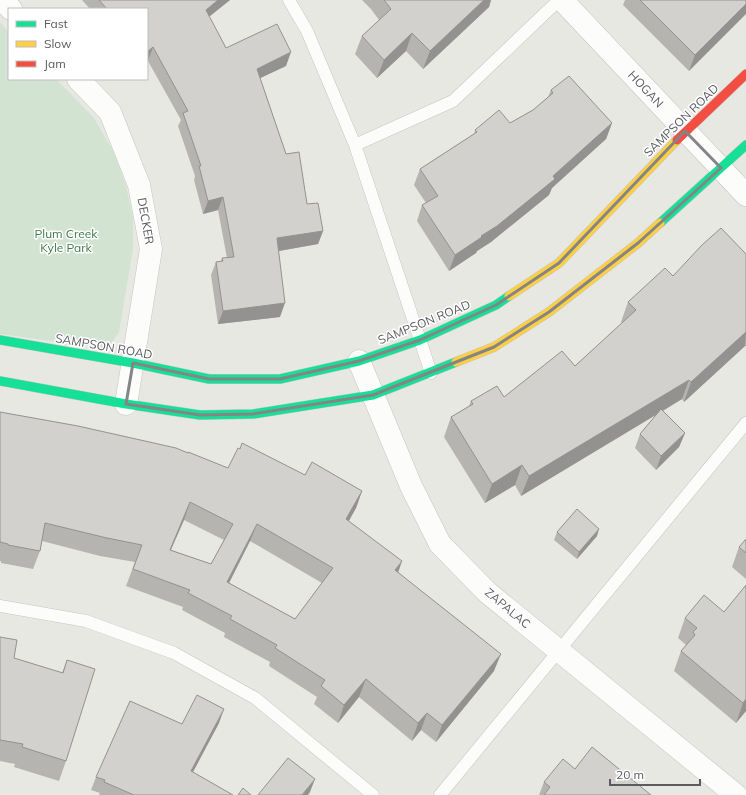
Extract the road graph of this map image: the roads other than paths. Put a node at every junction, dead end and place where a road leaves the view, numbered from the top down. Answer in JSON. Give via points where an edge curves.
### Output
{"nodes":[{"id":1,"x":2,"y":0,"type":"edge"},
{"id":2,"x":289,"y":0,"type":"edge"},
{"id":3,"x":559,"y":0,"type":"edge"},
{"id":4,"x":562,"y":0,"type":"edge"},
{"id":5,"x":10,"y":8,"type":"edge"},
{"id":6,"x":746,"y":74,"type":"edge"},
{"id":7,"x":79,"y":80,"type":"edge"},
{"id":8,"x":685,"y":130,"type":"junction"},
{"id":9,"x":355,"y":145,"type":"junction"},
{"id":10,"x":746,"y":145,"type":"edge"},
{"id":11,"x":721,"y":168,"type":"junction"},
{"id":12,"x":746,"y":195,"type":"edge"},
{"id":13,"x":0,"y":340,"type":"edge"},
{"id":14,"x":420,"y":340,"type":"junction"},
{"id":15,"x":359,"y":361,"type":"junction"},
{"id":16,"x":132,"y":363,"type":"junction"},
{"id":17,"x":431,"y":373,"type":"junction"},
{"id":18,"x":0,"y":381,"type":"edge"},
{"id":19,"x":373,"y":396,"type":"junction"},
{"id":20,"x":126,"y":404,"type":"junction"},
{"id":21,"x":746,"y":423,"type":"edge"},
{"id":22,"x":0,"y":606,"type":"edge"},
{"id":23,"x":559,"y":650,"type":"junction"},
{"id":24,"x":746,"y":791,"type":"edge"},
{"id":25,"x":373,"y":795,"type":"edge"},
{"id":26,"x":440,"y":795,"type":"edge"},
{"id":27,"x":736,"y":795,"type":"edge"},
{"id":28,"x":743,"y":795,"type":"edge"}],
"edges":[{"from":1,"to":5,"type":"street"},
{"from":2,"to":9,"type":"lane","via":[[308,31]]},
{"from":3,"to":9,"type":"lane","via":[[453,101]]},
{"from":4,"to":8,"type":"street","name":"HOGAN"},
{"from":6,"to":8,"type":"street","name":"SAMPSON ROAD"},
{"from":7,"to":16,"type":"street","name":"DECKER","via":[[110,112],[139,185],[151,249]]},
{"from":8,"to":11,"type":"street","name":"HOGAN"},
{"from":8,"to":14,"type":"street","name":"SAMPSON ROAD","via":[[559,263],[496,305]]},
{"from":9,"to":14,"type":"lane"},
{"from":10,"to":11,"type":"street"},
{"from":11,"to":12,"type":"street","name":"HOGAN"},
{"from":11,"to":17,"type":"street","via":[[638,243],[549,312],[494,347]]},
{"from":13,"to":16,"type":"street","name":"SAMPSON ROAD"},
{"from":14,"to":15,"type":"street","name":"SAMPSON ROAD"},
{"from":14,"to":17,"type":"lane"},
{"from":15,"to":16,"type":"street","name":"SAMPSON ROAD","via":[[280,379],[209,379]]},
{"from":15,"to":19,"type":"street","name":"ZAPALAC"},
{"from":16,"to":20,"type":"street","name":"DECKER"},
{"from":17,"to":19,"type":"street"},
{"from":18,"to":20,"type":"street"},
{"from":19,"to":20,"type":"street","via":[[253,414],[200,415]]},
{"from":19,"to":23,"type":"street","name":"ZAPALAC","via":[[411,486],[440,544],[488,593]]},
{"from":21,"to":23,"type":"lane"},
{"from":22,"to":25,"type":"lane","via":[[86,620],[174,653],[255,698]]},
{"from":23,"to":26,"type":"lane"},
{"from":23,"to":27,"type":"street","name":"ZAPALAC"},
{"from":24,"to":28,"type":"street"}]}
